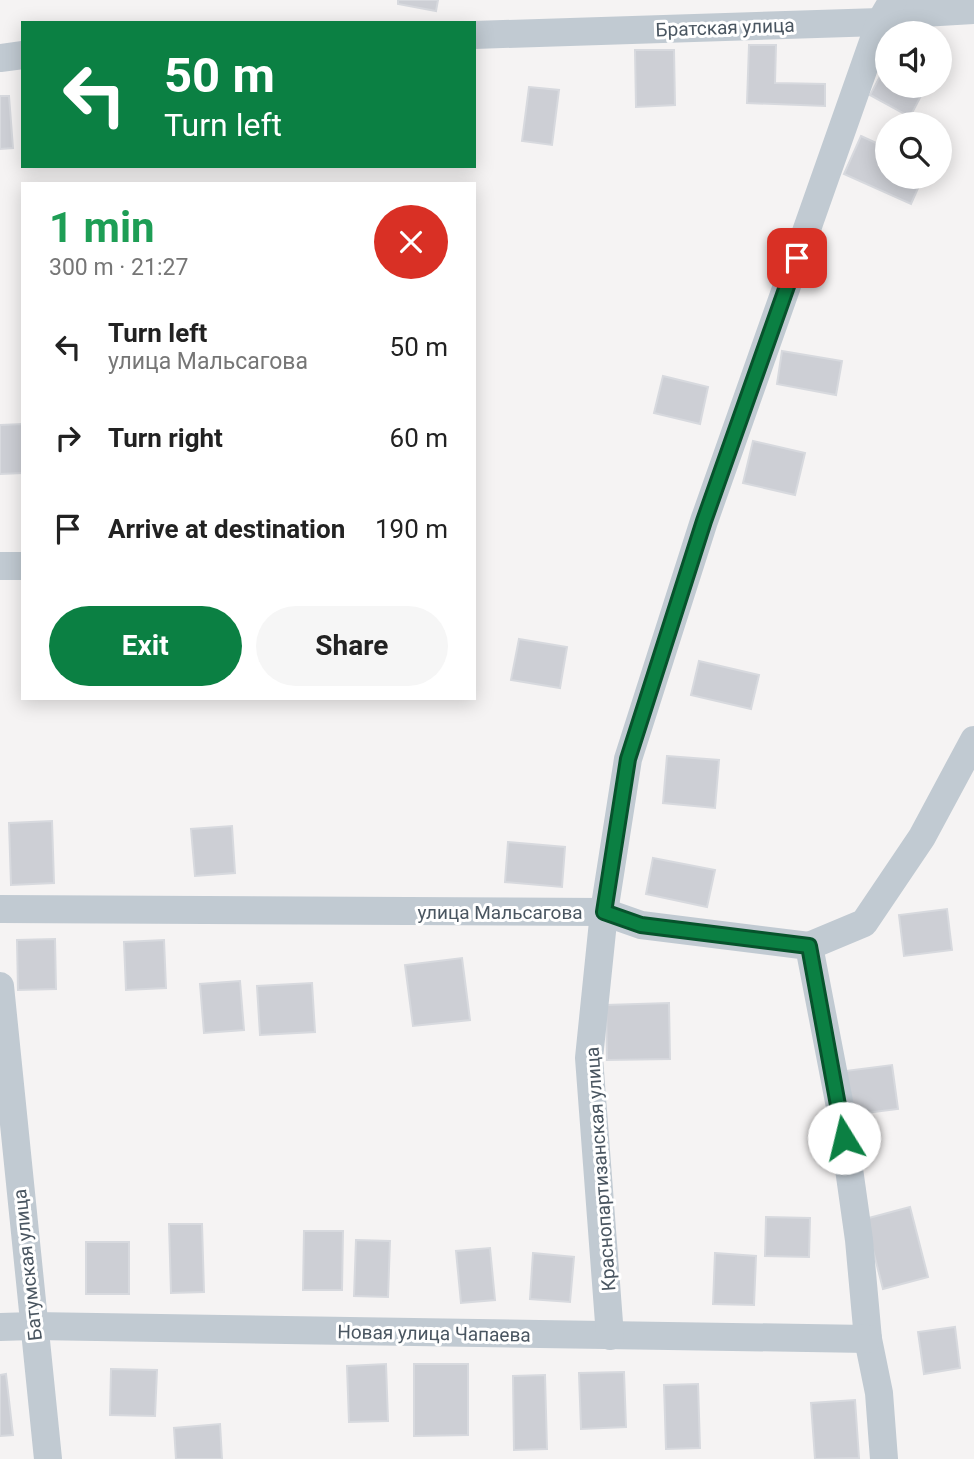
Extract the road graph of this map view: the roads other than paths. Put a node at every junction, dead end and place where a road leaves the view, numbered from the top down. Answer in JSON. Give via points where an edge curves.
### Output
{"nodes":[{"id":1,"x":974,"y":10,"type":"edge"},
{"id":2,"x":887,"y":11,"type":"edge"},
{"id":3,"x":476,"y":35,"type":"edge"},
{"id":4,"x":21,"y":55,"type":"edge"},
{"id":5,"x":0,"y":58,"type":"edge"},
{"id":6,"x":0,"y":566,"type":"edge"},
{"id":7,"x":21,"y":566,"type":"edge"},
{"id":8,"x":974,"y":740,"type":"edge"},
{"id":9,"x":0,"y":909,"type":"edge"},
{"id":10,"x":604,"y":912,"type":"junction"},
{"id":11,"x":809,"y":946,"type":"junction"},
{"id":12,"x":0,"y":986,"type":"edge"},
{"id":13,"x":33,"y":1325,"type":"junction"},
{"id":14,"x":0,"y":1327,"type":"edge"},
{"id":15,"x":610,"y":1336,"type":"junction"},
{"id":16,"x":867,"y":1339,"type":"junction"},
{"id":17,"x":48,"y":1459,"type":"edge"},
{"id":18,"x":884,"y":1459,"type":"edge"}],
"edges":[{"from":1,"to":2,"type":"street","name":"Братская улица"},
{"from":2,"to":3,"type":"street","name":"Братская улица"},
{"from":2,"to":10,"type":"street","name":"Краснопартизанская улица","via":[[704,521],[628,759]]},
{"from":4,"to":5,"type":"street"},
{"from":6,"to":7,"type":"street"},
{"from":8,"to":11,"type":"street","via":[[922,836],[864,923]]},
{"from":9,"to":10,"type":"street","name":"улица Мальсагова"},
{"from":10,"to":11,"type":"street","name":"улица Мальсагова","via":[[641,925]]},
{"from":10,"to":15,"type":"street","name":"Краснопартизанская улица","via":[[590,1058]]},
{"from":11,"to":16,"type":"street","via":[[843,1125]]},
{"from":12,"to":13,"type":"street","name":"Батумская улица"},
{"from":13,"to":14,"type":"street","name":"Новая улица Чапаева"},
{"from":13,"to":15,"type":"street","name":"Новая улица Чапаева"},
{"from":13,"to":17,"type":"street","name":"Батумская улица"},
{"from":15,"to":16,"type":"street","name":"Новая улица Чапаева"},
{"from":16,"to":18,"type":"street"}]}
